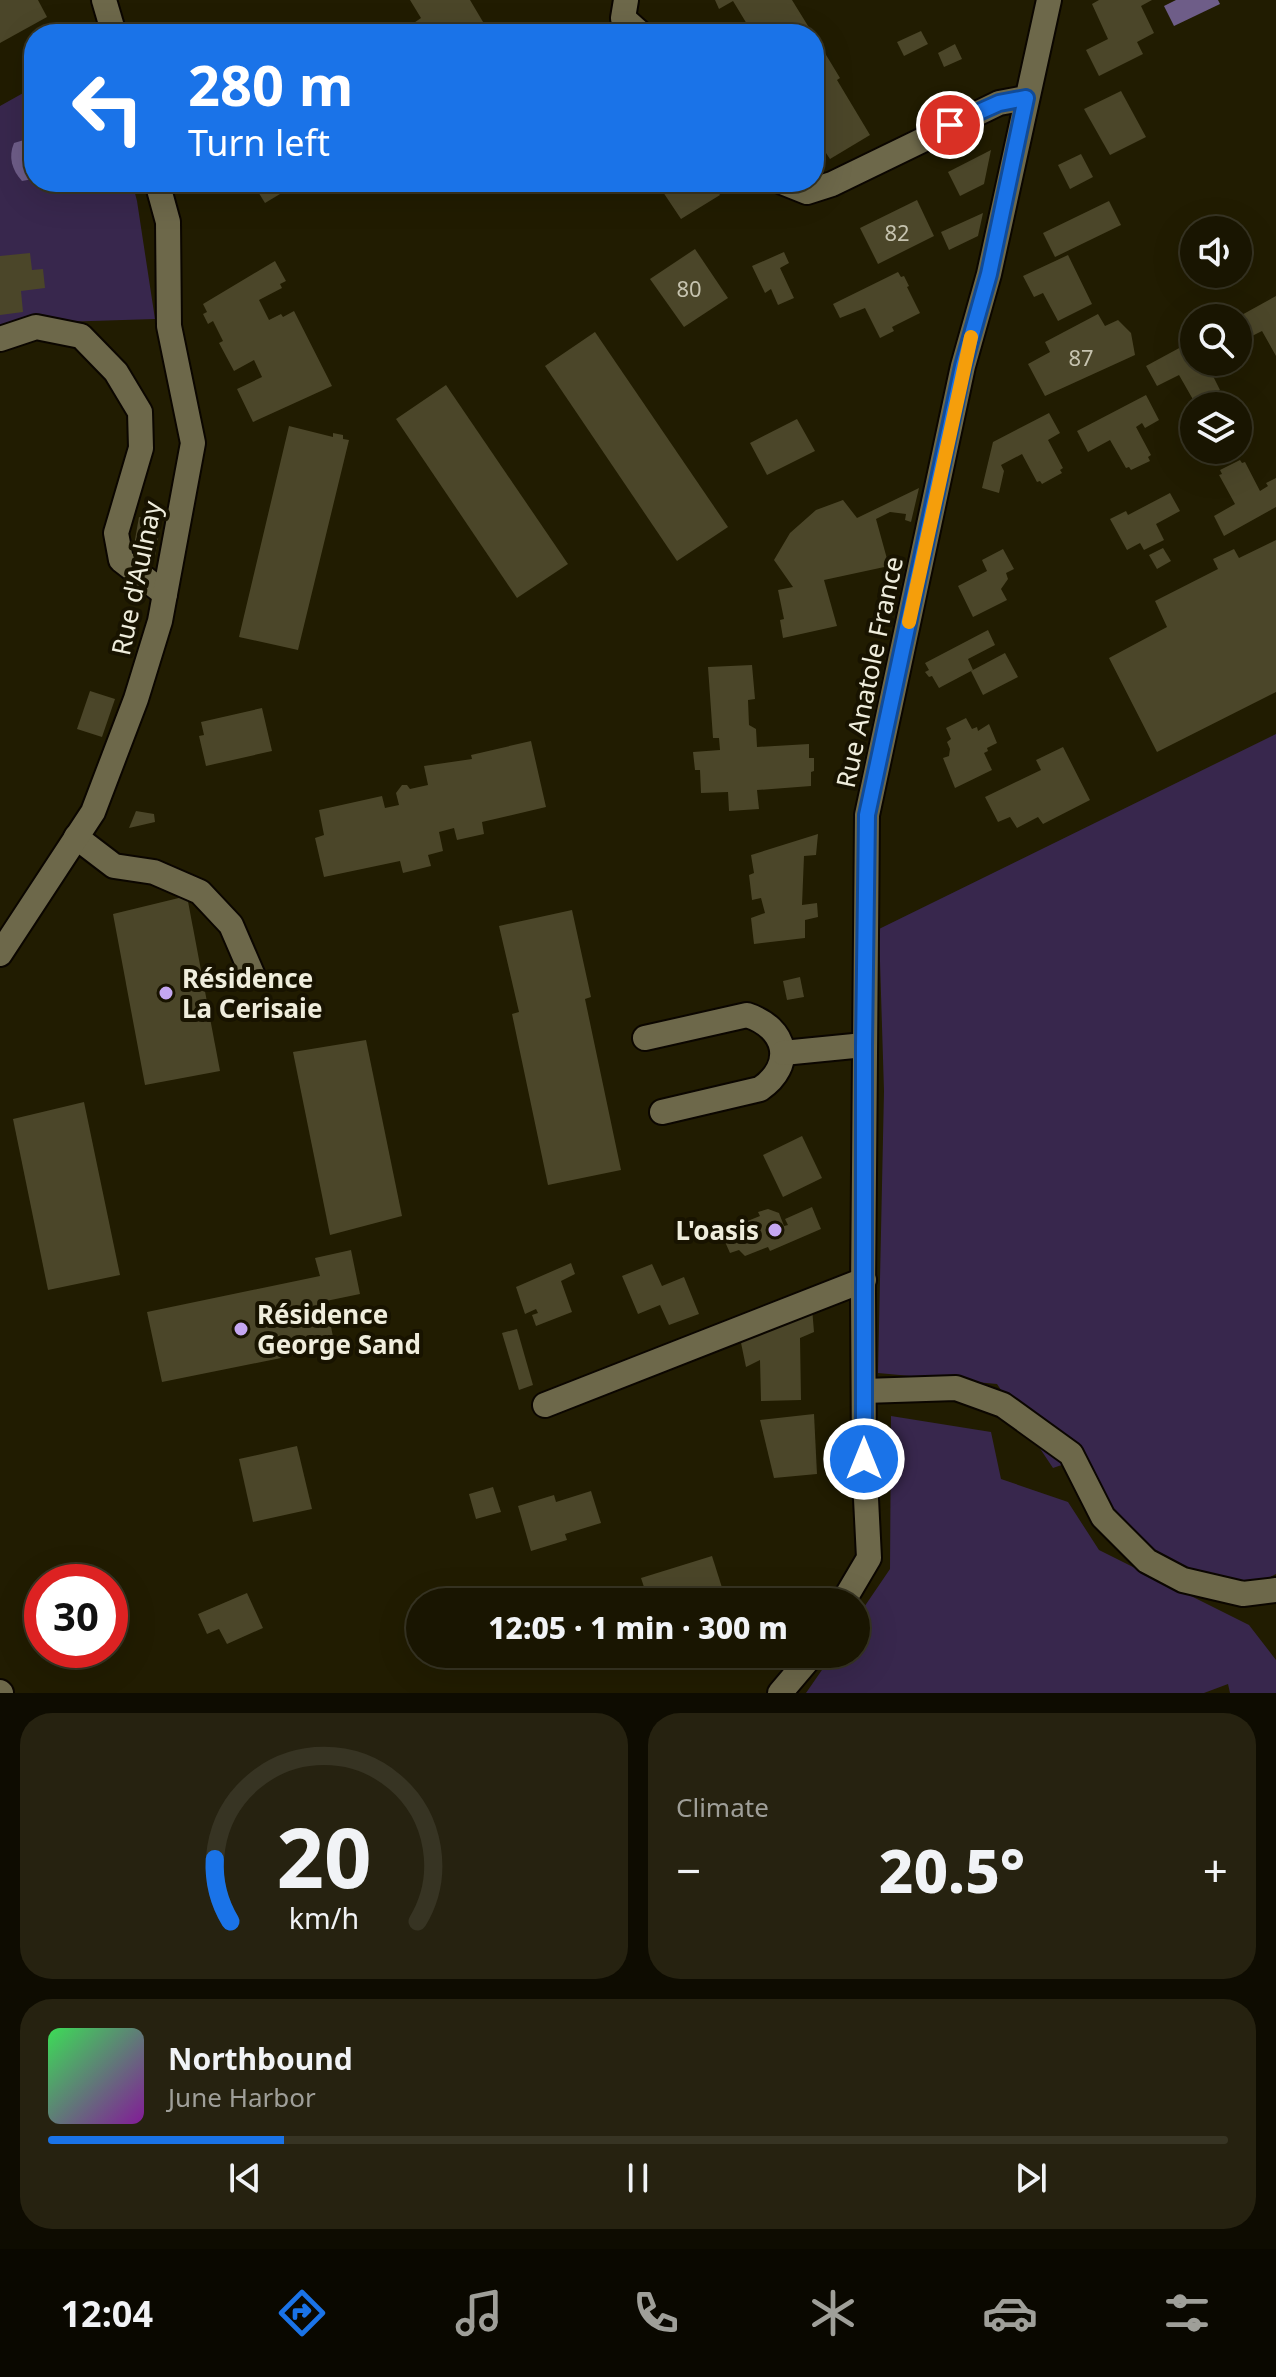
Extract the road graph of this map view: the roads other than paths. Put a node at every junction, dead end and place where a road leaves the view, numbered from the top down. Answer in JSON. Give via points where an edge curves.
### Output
{"nodes":[{"id":1,"x":104,"y":0,"type":"edge"},
{"id":2,"x":626,"y":0,"type":"edge"},
{"id":3,"x":1049,"y":0,"type":"edge"},
{"id":4,"x":111,"y":24,"type":"edge"},
{"id":5,"x":630,"y":24,"type":"edge"},
{"id":6,"x":1026,"y":98,"type":"junction"},
{"id":7,"x":824,"y":187,"type":"edge"},
{"id":8,"x":160,"y":192,"type":"edge"},
{"id":9,"x":0,"y":339,"type":"edge"},
{"id":10,"x":165,"y":594,"type":"junction"},
{"id":11,"x":76,"y":837,"type":"junction"},
{"id":12,"x":0,"y":954,"type":"edge"},
{"id":13,"x":253,"y":976,"type":"dead end"},
{"id":14,"x":645,"y":1038,"type":"dead end"},
{"id":15,"x":864,"y":1045,"type":"junction"},
{"id":16,"x":783,"y":1053,"type":"junction"},
{"id":17,"x":662,"y":1112,"type":"dead end"},
{"id":18,"x":864,"y":1280,"type":"junction"},
{"id":19,"x":864,"y":1391,"type":"junction"},
{"id":20,"x":545,"y":1405,"type":"dead end"},
{"id":21,"x":851,"y":1588,"type":"edge"},
{"id":22,"x":1276,"y":1590,"type":"edge"},
{"id":23,"x":801,"y":1668,"type":"edge"},
{"id":24,"x":780,"y":1693,"type":"edge"}],
"edges":[{"from":1,"to":4,"type":"street"},
{"from":2,"to":5,"type":"street","via":[[623,18]]},
{"from":3,"to":6,"type":"street","name":"Rue Anatole France"},
{"from":6,"to":7,"type":"street","via":[[999,103]]},
{"from":6,"to":15,"type":"street","name":"Rue Anatole France","via":[[867,815]]},
{"from":8,"to":10,"type":"street","name":"Rue d'Aulnay","via":[[168,222],[169,326],[193,443]]},
{"from":9,"to":10,"type":"street","via":[[36,327],[81,336],[116,372],[140,412],[141,436],[116,533],[121,560]]},
{"from":10,"to":11,"type":"street","name":"Rue d'Aulnay","via":[[136,699],[93,812]]},
{"from":11,"to":12,"type":"street","name":"Rue d'Aulnay"},
{"from":11,"to":13,"type":"street","via":[[114,866],[154,872],[200,892],[231,925]]},
{"from":14,"to":16,"type":"street","via":[[747,1015],[773,1029]]},
{"from":15,"to":16,"type":"street"},
{"from":15,"to":18,"type":"street","name":"Rue Anatole France"},
{"from":16,"to":17,"type":"street","via":[[772,1081],[760,1089]]},
{"from":18,"to":19,"type":"street","name":"Rue Anatole France"},
{"from":18,"to":20,"type":"street"},
{"from":19,"to":21,"type":"street","name":"Rue Anatole France","via":[[869,1558]]},
{"from":19,"to":22,"type":"street","via":[[956,1388],[1003,1405],[1071,1454],[1103,1517],[1147,1561],[1183,1580],[1243,1594]]},
{"from":23,"to":24,"type":"street"}]}
